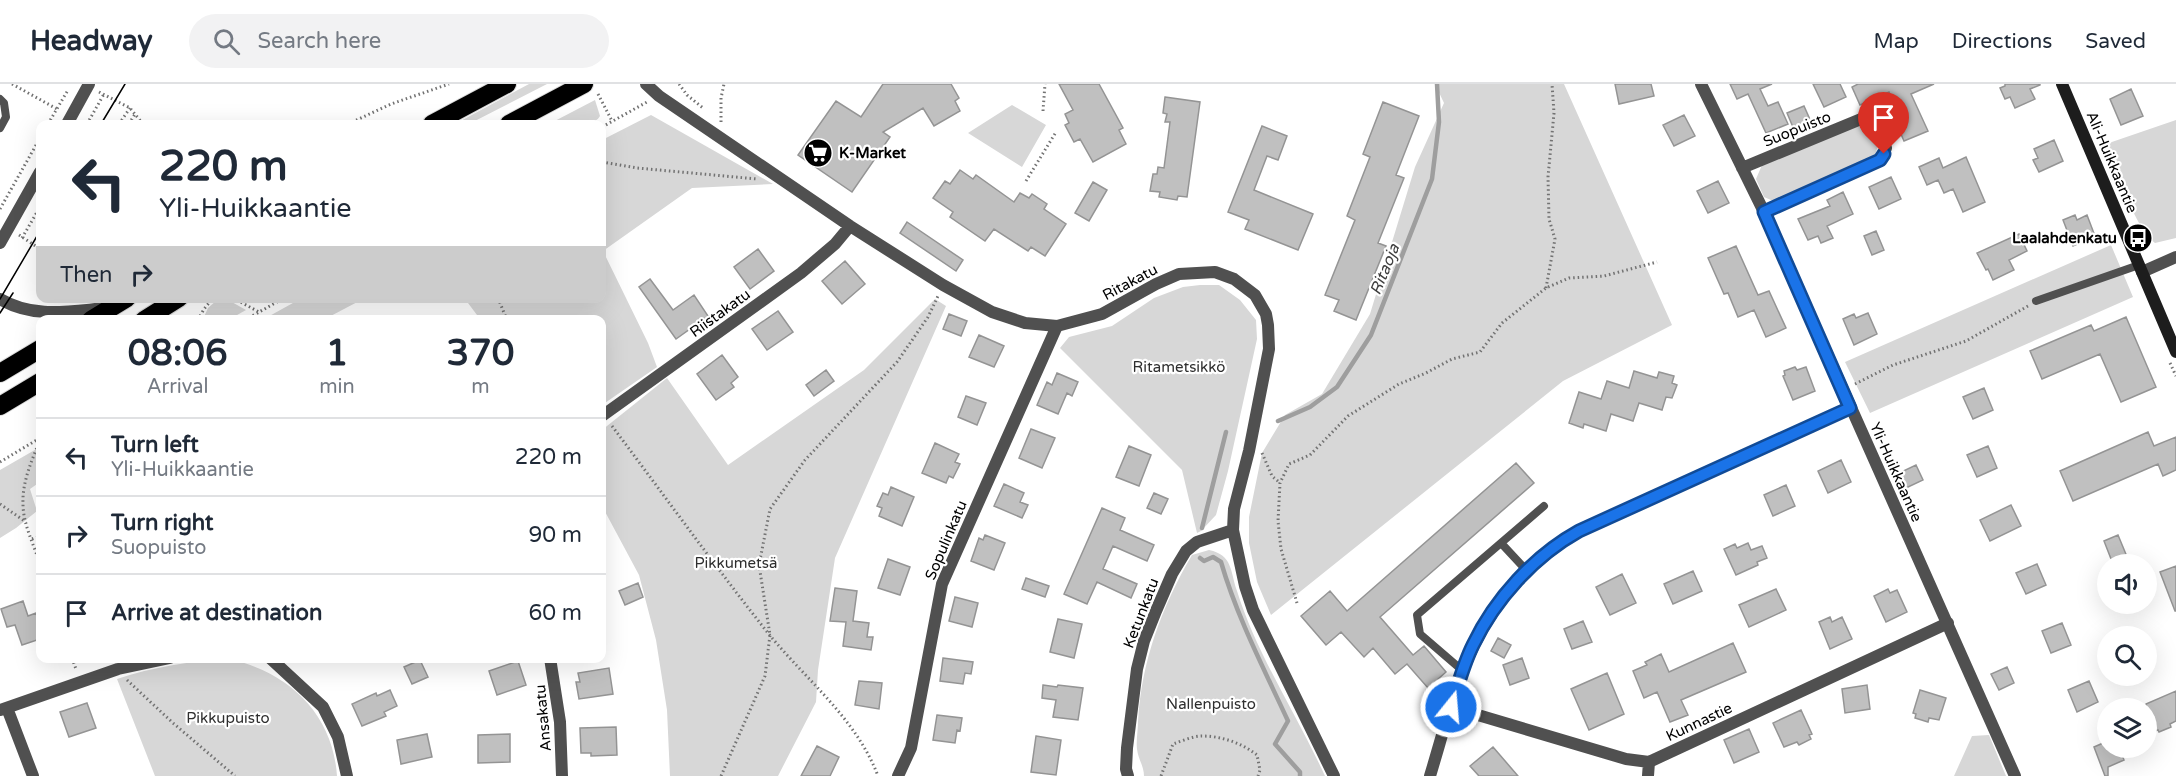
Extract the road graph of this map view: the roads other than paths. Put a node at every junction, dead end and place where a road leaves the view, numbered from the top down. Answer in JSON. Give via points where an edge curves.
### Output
{"nodes":[{"id":1,"x":505,"y":84,"type":"edge"},
{"id":2,"x":646,"y":84,"type":"edge"},
{"id":3,"x":1701,"y":84,"type":"edge"},
{"id":4,"x":2062,"y":84,"type":"edge"},
{"id":5,"x":89,"y":85,"type":"edge"},
{"id":6,"x":591,"y":89,"type":"edge"},
{"id":7,"x":0,"y":99,"type":"edge"},
{"id":8,"x":69,"y":120,"type":"edge"},
{"id":9,"x":439,"y":120,"type":"edge"},
{"id":10,"x":518,"y":120,"type":"edge"},
{"id":11,"x":0,"y":128,"type":"edge"},
{"id":12,"x":1742,"y":168,"type":"junction"},
{"id":13,"x":36,"y":179,"type":"edge"},
{"id":14,"x":1764,"y":212,"type":"junction"},
{"id":15,"x":850,"y":226,"type":"junction"},
{"id":16,"x":0,"y":243,"type":"edge"},
{"id":17,"x":2176,"y":257,"type":"edge"},
{"id":18,"x":2140,"y":268,"type":"junction"},
{"id":19,"x":0,"y":299,"type":"edge"},
{"id":20,"x":2036,"y":301,"type":"road end"},
{"id":21,"x":119,"y":303,"type":"edge"},
{"id":22,"x":171,"y":303,"type":"edge"},
{"id":23,"x":99,"y":315,"type":"edge"},
{"id":24,"x":152,"y":315,"type":"edge"},
{"id":25,"x":1057,"y":326,"type":"junction"},
{"id":26,"x":36,"y":351,"type":"edge"},
{"id":27,"x":2176,"y":352,"type":"edge"},
{"id":28,"x":0,"y":373,"type":"edge"},
{"id":29,"x":36,"y":384,"type":"edge"},
{"id":30,"x":0,"y":406,"type":"edge"},
{"id":31,"x":1850,"y":408,"type":"junction"},
{"id":32,"x":606,"y":412,"type":"edge"},
{"id":33,"x":1544,"y":506,"type":"dead end"},
{"id":34,"x":1233,"y":530,"type":"junction"},
{"id":35,"x":1501,"y":543,"type":"junction"},
{"id":36,"x":1527,"y":571,"type":"junction"},
{"id":37,"x":1948,"y":623,"type":"junction"},
{"id":38,"x":146,"y":663,"type":"edge"},
{"id":39,"x":275,"y":663,"type":"edge"},
{"id":40,"x":551,"y":663,"type":"edge"},
{"id":41,"x":1462,"y":670,"type":"junction"},
{"id":42,"x":1451,"y":707,"type":"junction"},
{"id":43,"x":3,"y":709,"type":"edge"},
{"id":44,"x":1649,"y":762,"type":"junction"},
{"id":45,"x":33,"y":776,"type":"edge"},
{"id":46,"x":347,"y":776,"type":"edge"},
{"id":47,"x":562,"y":776,"type":"edge"},
{"id":48,"x":898,"y":776,"type":"edge"},
{"id":49,"x":1128,"y":776,"type":"edge"},
{"id":50,"x":1334,"y":776,"type":"edge"},
{"id":51,"x":1430,"y":776,"type":"edge"},
{"id":52,"x":1648,"y":776,"type":"edge"},
{"id":53,"x":2016,"y":776,"type":"edge"}],
"edges":[{"from":1,"to":9,"type":"highway"},
{"from":2,"to":15,"type":"street","name":"Ritakatu"},
{"from":3,"to":12,"type":"street","name":"Yli-Huikkaantie"},
{"from":4,"to":18,"type":"street","name":"Ali-Huikkaantie"},
{"from":5,"to":8,"type":"street"},
{"from":6,"to":10,"type":"highway"},
{"from":7,"to":11,"type":"lane","via":[[6,117]]},
{"from":12,"to":14,"type":"street","name":"Yli-Huikkaantie"},
{"from":12,"to":14,"type":"street","name":"Suopuisto","via":[[1861,119],[1876,124],[1886,148],[1880,160]]},
{"from":13,"to":16,"type":"street"},
{"from":14,"to":31,"type":"street","name":"Yli-Huikkaantie"},
{"from":15,"to":25,"type":"street","name":"Ritakatu","via":[[992,312],[1025,323]]},
{"from":15,"to":32,"type":"street","name":"Riistakatu","via":[[801,273]]},
{"from":17,"to":18,"type":"street"},
{"from":18,"to":20,"type":"lane"},
{"from":18,"to":27,"type":"street","name":"Ali-Huikkaantie"},
{"from":19,"to":21,"type":"street","via":[[39,313]]},
{"from":21,"to":23,"type":"highway"},
{"from":22,"to":24,"type":"highway"},
{"from":25,"to":34,"type":"street","name":"Ritakatu","via":[[1102,314],[1179,274],[1215,272],[1234,279],[1256,295],[1266,314],[1270,336]]},
{"from":25,"to":48,"type":"street","name":"Sopulinkatu","via":[[942,584],[912,748]]},
{"from":26,"to":28,"type":"highway"},
{"from":29,"to":30,"type":"highway"},
{"from":31,"to":36,"type":"street","via":[[1579,531]]},
{"from":31,"to":37,"type":"street","name":"Yli-Huikkaantie"},
{"from":33,"to":35,"type":"lane"},
{"from":34,"to":49,"type":"street","name":"Ketunkatu","via":[[1197,542],[1186,551],[1156,610],[1137,669],[1126,748]]},
{"from":34,"to":50,"type":"street","name":"Ritakatu","via":[[1253,610]]},
{"from":35,"to":36,"type":"lane"},
{"from":35,"to":41,"type":"lane","via":[[1417,615],[1420,634]]},
{"from":36,"to":41,"type":"street","via":[[1494,609]]},
{"from":37,"to":44,"type":"street","name":"Kunnastie"},
{"from":37,"to":53,"type":"street","name":"Yli-Huikkaantie"},
{"from":38,"to":43,"type":"street"},
{"from":39,"to":46,"type":"street","via":[[323,707],[338,737]]},
{"from":40,"to":47,"type":"street","name":"Ansakatu","via":[[560,722]]},
{"from":41,"to":42,"type":"street"},
{"from":42,"to":44,"type":"street","via":[[1626,759]]},
{"from":42,"to":51,"type":"street"},
{"from":43,"to":45,"type":"street"},
{"from":44,"to":52,"type":"street"}]}
